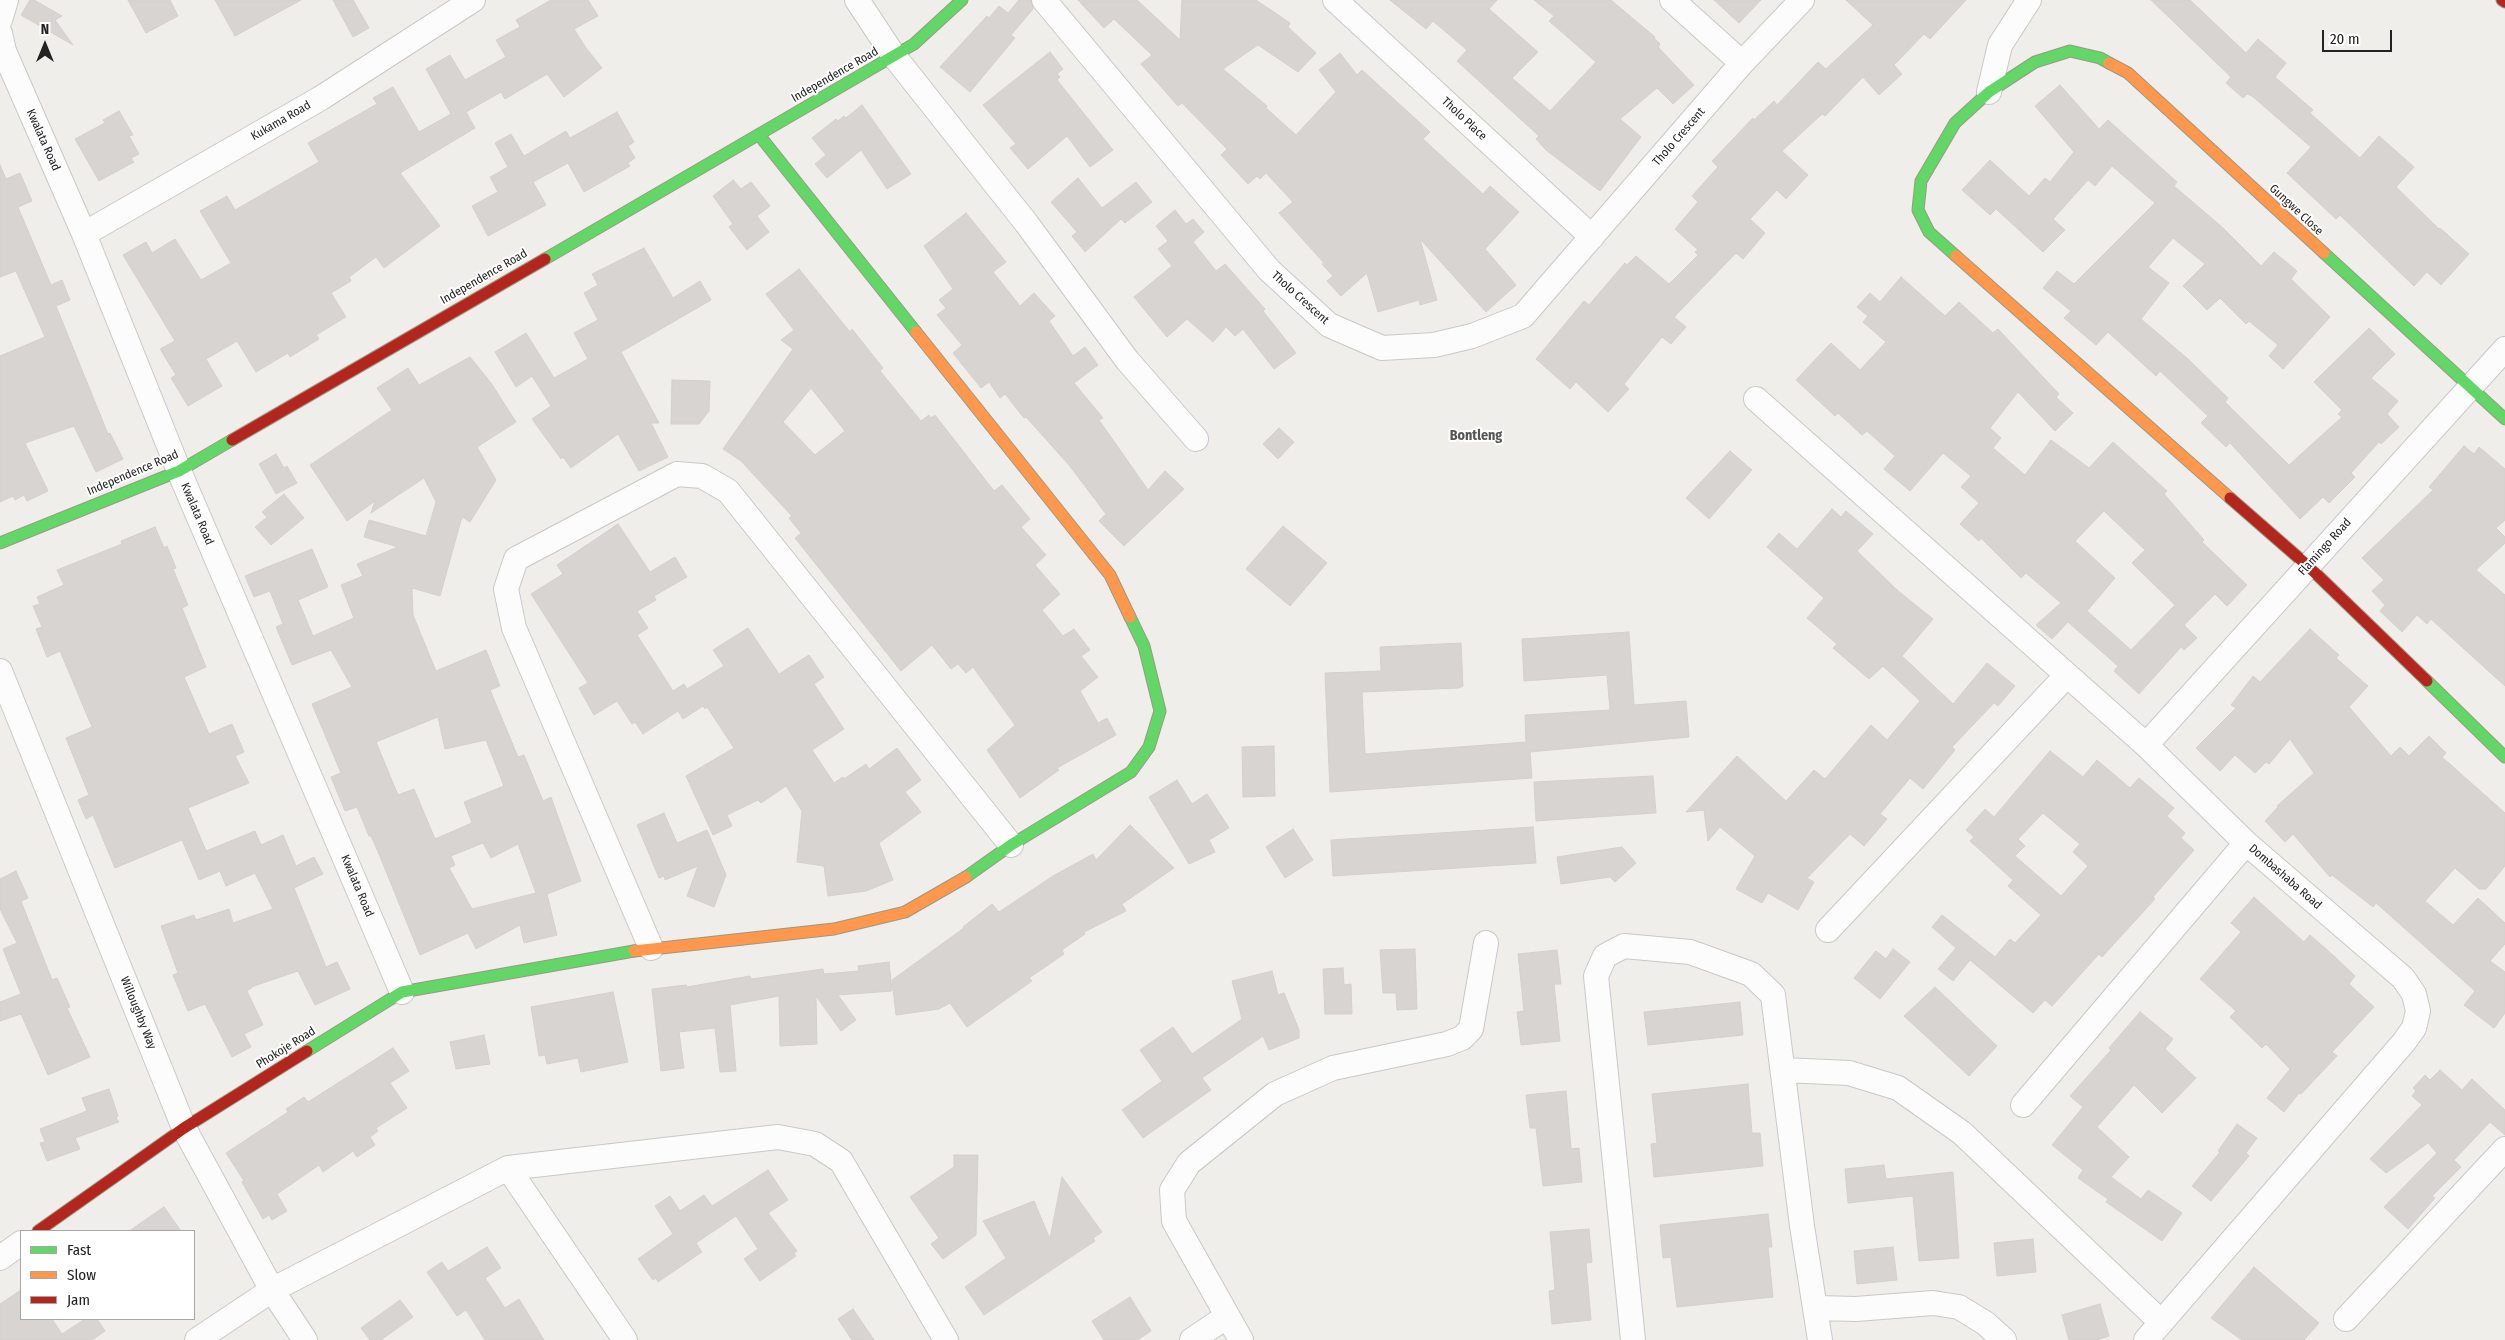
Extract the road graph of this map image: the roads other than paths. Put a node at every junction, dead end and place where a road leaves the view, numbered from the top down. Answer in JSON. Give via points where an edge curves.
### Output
{"nodes":[{"id":1,"x":6,"y":0,"type":"edge"},
{"id":2,"x":473,"y":0,"type":"edge"},
{"id":3,"x":856,"y":0,"type":"edge"},
{"id":4,"x":962,"y":0,"type":"edge"},
{"id":5,"x":1044,"y":0,"type":"edge"},
{"id":6,"x":1335,"y":0,"type":"edge"},
{"id":7,"x":1672,"y":0,"type":"edge"},
{"id":8,"x":1802,"y":0,"type":"edge"},
{"id":9,"x":2028,"y":0,"type":"edge"},
{"id":10,"x":0,"y":20,"type":"edge"},
{"id":11,"x":0,"y":33,"type":"edge"},
{"id":12,"x":894,"y":56,"type":"junction"},
{"id":13,"x":1742,"y":63,"type":"junction"},
{"id":14,"x":1988,"y":92,"type":"junction"},
{"id":15,"x":759,"y":134,"type":"junction"},
{"id":16,"x":84,"y":234,"type":"junction"},
{"id":17,"x":1592,"y":237,"type":"junction"},
{"id":18,"x":2505,"y":349,"type":"edge"},
{"id":19,"x":2470,"y":388,"type":"junction"},
{"id":20,"x":1756,"y":399,"type":"dead end"},
{"id":21,"x":2505,"y":419,"type":"edge"},
{"id":22,"x":1196,"y":439,"type":"dead end"},
{"id":23,"x":179,"y":471,"type":"junction"},
{"id":24,"x":0,"y":543,"type":"edge"},
{"id":25,"x":2308,"y":566,"type":"junction"},
{"id":26,"x":0,"y":671,"type":"edge"},
{"id":27,"x":2067,"y":675,"type":"junction"},
{"id":28,"x":2146,"y":745,"type":"junction"},
{"id":29,"x":2505,"y":757,"type":"edge"},
{"id":30,"x":2246,"y":843,"type":"junction"},
{"id":31,"x":1011,"y":844,"type":"junction"},
{"id":32,"x":1828,"y":930,"type":"dead end"},
{"id":33,"x":1486,"y":943,"type":"dead end"},
{"id":34,"x":651,"y":948,"type":"junction"},
{"id":35,"x":402,"y":992,"type":"junction"},
{"id":36,"x":1784,"y":1070,"type":"junction"},
{"id":37,"x":2023,"y":1105,"type":"dead end"},
{"id":38,"x":184,"y":1128,"type":"junction"},
{"id":39,"x":2505,"y":1149,"type":"edge"},
{"id":40,"x":508,"y":1168,"type":"junction"},
{"id":41,"x":39,"y":1230,"type":"edge"},
{"id":42,"x":20,"y":1244,"type":"edge"},
{"id":43,"x":0,"y":1258,"type":"edge"},
{"id":44,"x":272,"y":1290,"type":"junction"},
{"id":45,"x":1817,"y":1308,"type":"junction"},
{"id":46,"x":1226,"y":1318,"type":"junction"},
{"id":47,"x":2346,"y":1319,"type":"dead end"},
{"id":48,"x":2153,"y":1331,"type":"edge"},
{"id":49,"x":197,"y":1340,"type":"edge"},
{"id":50,"x":305,"y":1340,"type":"edge"},
{"id":51,"x":625,"y":1340,"type":"edge"},
{"id":52,"x":946,"y":1340,"type":"edge"},
{"id":53,"x":1192,"y":1340,"type":"edge"},
{"id":54,"x":1241,"y":1340,"type":"edge"},
{"id":55,"x":1633,"y":1340,"type":"edge"},
{"id":56,"x":1820,"y":1340,"type":"edge"},
{"id":57,"x":2004,"y":1340,"type":"edge"}],
"edges":[{"from":1,"to":10,"type":"street"},
{"from":2,"to":16,"type":"street","name":"Kukama Road","via":[[321,98]]},
{"from":3,"to":12,"type":"street"},
{"from":4,"to":12,"type":"street","name":"Independence Road","via":[[914,44]]},
{"from":5,"to":17,"type":"street","name":"Tholo Crescent","via":[[1269,270],[1329,325],[1382,348],[1434,345],[1472,336],[1523,316]]},
{"from":6,"to":17,"type":"street","name":"Tholo Place"},
{"from":7,"to":13,"type":"street"},
{"from":8,"to":13,"type":"street","name":"Tholo Crescent"},
{"from":9,"to":14,"type":"street","via":[[2000,45]]},
{"from":11,"to":16,"type":"street","name":"Kwalata Road","via":[[4,51]]},
{"from":12,"to":15,"type":"street","name":"Independence Road"},
{"from":12,"to":22,"type":"street","via":[[1027,224],[1127,360]]},
{"from":13,"to":17,"type":"street","name":"Tholo Crescent"},
{"from":14,"to":19,"type":"street","name":"Gungwe Close","via":[[2035,62],[2070,51],[2100,58],[2128,73]]},
{"from":14,"to":25,"type":"street","name":"Gungwe Close","via":[[1955,123],[1921,181],[1918,210],[1929,232]]},
{"from":15,"to":23,"type":"street","name":"Independence Road"},
{"from":15,"to":31,"type":"street","via":[[1110,575],[1144,646],[1160,711],[1149,748],[1131,772]]},
{"from":16,"to":23,"type":"street","name":"Kwalata Road"},
{"from":18,"to":19,"type":"street","name":"Flamingo Road"},
{"from":19,"to":21,"type":"street","name":"Gungwe Close"},
{"from":19,"to":25,"type":"street","name":"Flamingo Road"},
{"from":20,"to":27,"type":"street","name":"Dombashaba Road"},
{"from":23,"to":24,"type":"street","name":"Independence Road"},
{"from":23,"to":35,"type":"street","name":"Kwalata Road"},
{"from":25,"to":28,"type":"street","name":"Flamingo Road"},
{"from":25,"to":29,"type":"street","name":"Gungwe Close"},
{"from":26,"to":38,"type":"street","name":"Willoughby Way"},
{"from":27,"to":28,"type":"street","name":"Dombashaba Road"},
{"from":27,"to":32,"type":"street"},
{"from":28,"to":30,"type":"street","name":"Dombashaba Road"},
{"from":30,"to":37,"type":"street"},
{"from":30,"to":48,"type":"street","name":"Dombashaba Road","via":[[2403,978],[2414,994],[2418,1011],[2414,1028],[2404,1042]]},
{"from":31,"to":34,"type":"street","via":[[955,884],[905,912],[834,929]]},
{"from":31,"to":34,"type":"street","via":[[728,491],[702,476],[677,474],[516,559],[506,588],[514,628]]},
{"from":33,"to":46,"type":"street","via":[[1471,1029],[1462,1038],[1324,1071],[1275,1094],[1188,1163],[1172,1190],[1174,1221]]},
{"from":34,"to":35,"type":"street"},
{"from":35,"to":38,"type":"street","name":"Phokoje Road"},
{"from":36,"to":45,"type":"street","via":[[1802,1226]]},
{"from":36,"to":48,"type":"street","via":[[1849,1074],[1898,1088],[1962,1133]]},
{"from":36,"to":55,"type":"street","via":[[1773,995],[1752,974],[1690,952],[1624,946],[1605,956],[1596,976]]},
{"from":38,"to":41,"type":"street","name":"Phokoje Road"},
{"from":38,"to":44,"type":"street","name":"Willoughby Way"},
{"from":39,"to":47,"type":"street"},
{"from":40,"to":44,"type":"street"},
{"from":40,"to":51,"type":"street"},
{"from":40,"to":52,"type":"street","via":[[778,1136],[815,1144],[841,1161]]},
{"from":42,"to":43,"type":"street"},
{"from":44,"to":49,"type":"street"},
{"from":44,"to":50,"type":"street","name":"Willoughby Way"},
{"from":45,"to":56,"type":"street"},
{"from":45,"to":57,"type":"street","via":[[1856,1309],[1933,1303],[1959,1308],[1985,1323]]},
{"from":46,"to":53,"type":"street"},
{"from":46,"to":54,"type":"street"}]}
